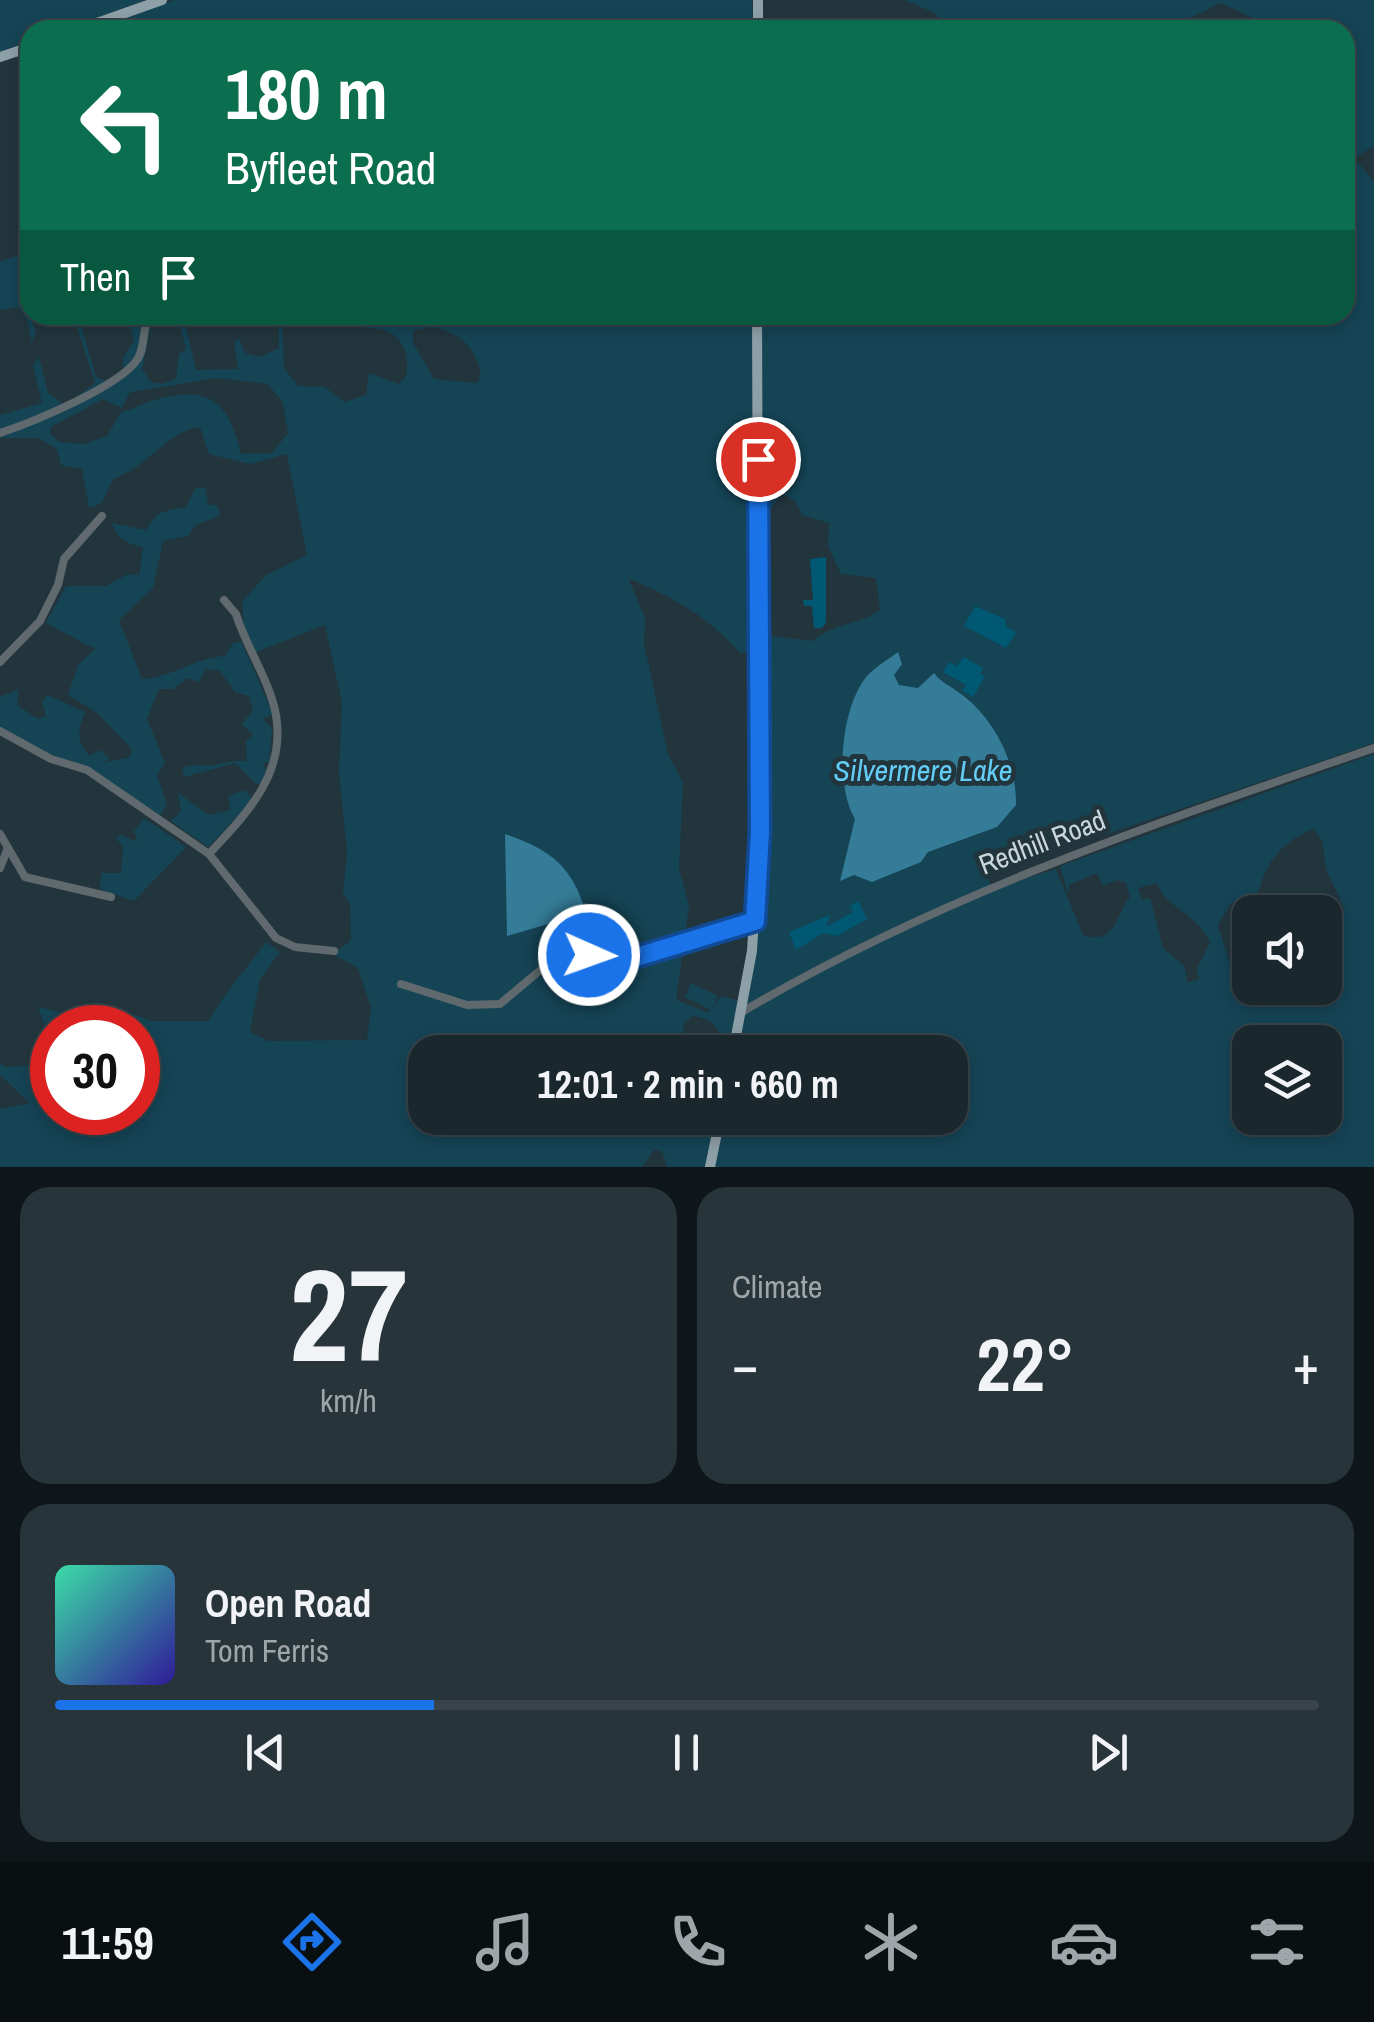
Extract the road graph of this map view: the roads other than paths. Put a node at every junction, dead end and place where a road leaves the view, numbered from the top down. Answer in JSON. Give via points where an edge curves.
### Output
{"nodes":[{"id":1,"x":162,"y":0,"type":"edge"},
{"id":2,"x":106,"y":20,"type":"edge"},
{"id":3,"x":146,"y":325,"type":"edge"},
{"id":4,"x":757,"y":325,"type":"edge"},
{"id":5,"x":0,"y":433,"type":"edge"},
{"id":6,"x":102,"y":516,"type":"dead end"},
{"id":7,"x":224,"y":600,"type":"dead end"},
{"id":8,"x":0,"y":662,"type":"edge"},
{"id":9,"x":0,"y":731,"type":"edge"},
{"id":10,"x":1374,"y":748,"type":"edge"},
{"id":11,"x":0,"y":834,"type":"edge"},
{"id":12,"x":7,"y":850,"type":"junction"},
{"id":13,"x":210,"y":854,"type":"junction"},
{"id":14,"x":0,"y":868,"type":"edge"},
{"id":15,"x":110,"y":898,"type":"dead end"},
{"id":16,"x":755,"y":921,"type":"junction"},
{"id":17,"x":334,"y":951,"type":"dead end"},
{"id":18,"x":401,"y":984,"type":"dead end"},
{"id":19,"x":742,"y":1012,"type":"junction"},
{"id":20,"x":737,"y":1035,"type":"edge"},
{"id":21,"x":717,"y":1135,"type":"edge"},
{"id":22,"x":710,"y":1167,"type":"edge"}],
"edges":[{"from":1,"to":2,"type":"main road"},
{"from":3,"to":5,"type":"street","via":[[140,358],[123,374]]},
{"from":4,"to":16,"type":"main road"},
{"from":6,"to":8,"type":"street","via":[[64,559],[40,621]]},
{"from":7,"to":13,"type":"street","via":[[236,614],[276,722],[272,773],[260,797]]},
{"from":9,"to":13,"type":"street","via":[[87,770]]},
{"from":10,"to":19,"type":"street","name":"Redhill Road","via":[[955,900]]},
{"from":11,"to":12,"type":"street"},
{"from":12,"to":14,"type":"street"},
{"from":12,"to":15,"type":"street","via":[[25,877]]},
{"from":13,"to":17,"type":"street","via":[[276,938]]},
{"from":16,"to":18,"type":"street","via":[[617,963],[564,957],[500,1004],[467,1005]]},
{"from":16,"to":19,"type":"main road"},
{"from":19,"to":20,"type":"main road"},
{"from":21,"to":22,"type":"main road"}]}
